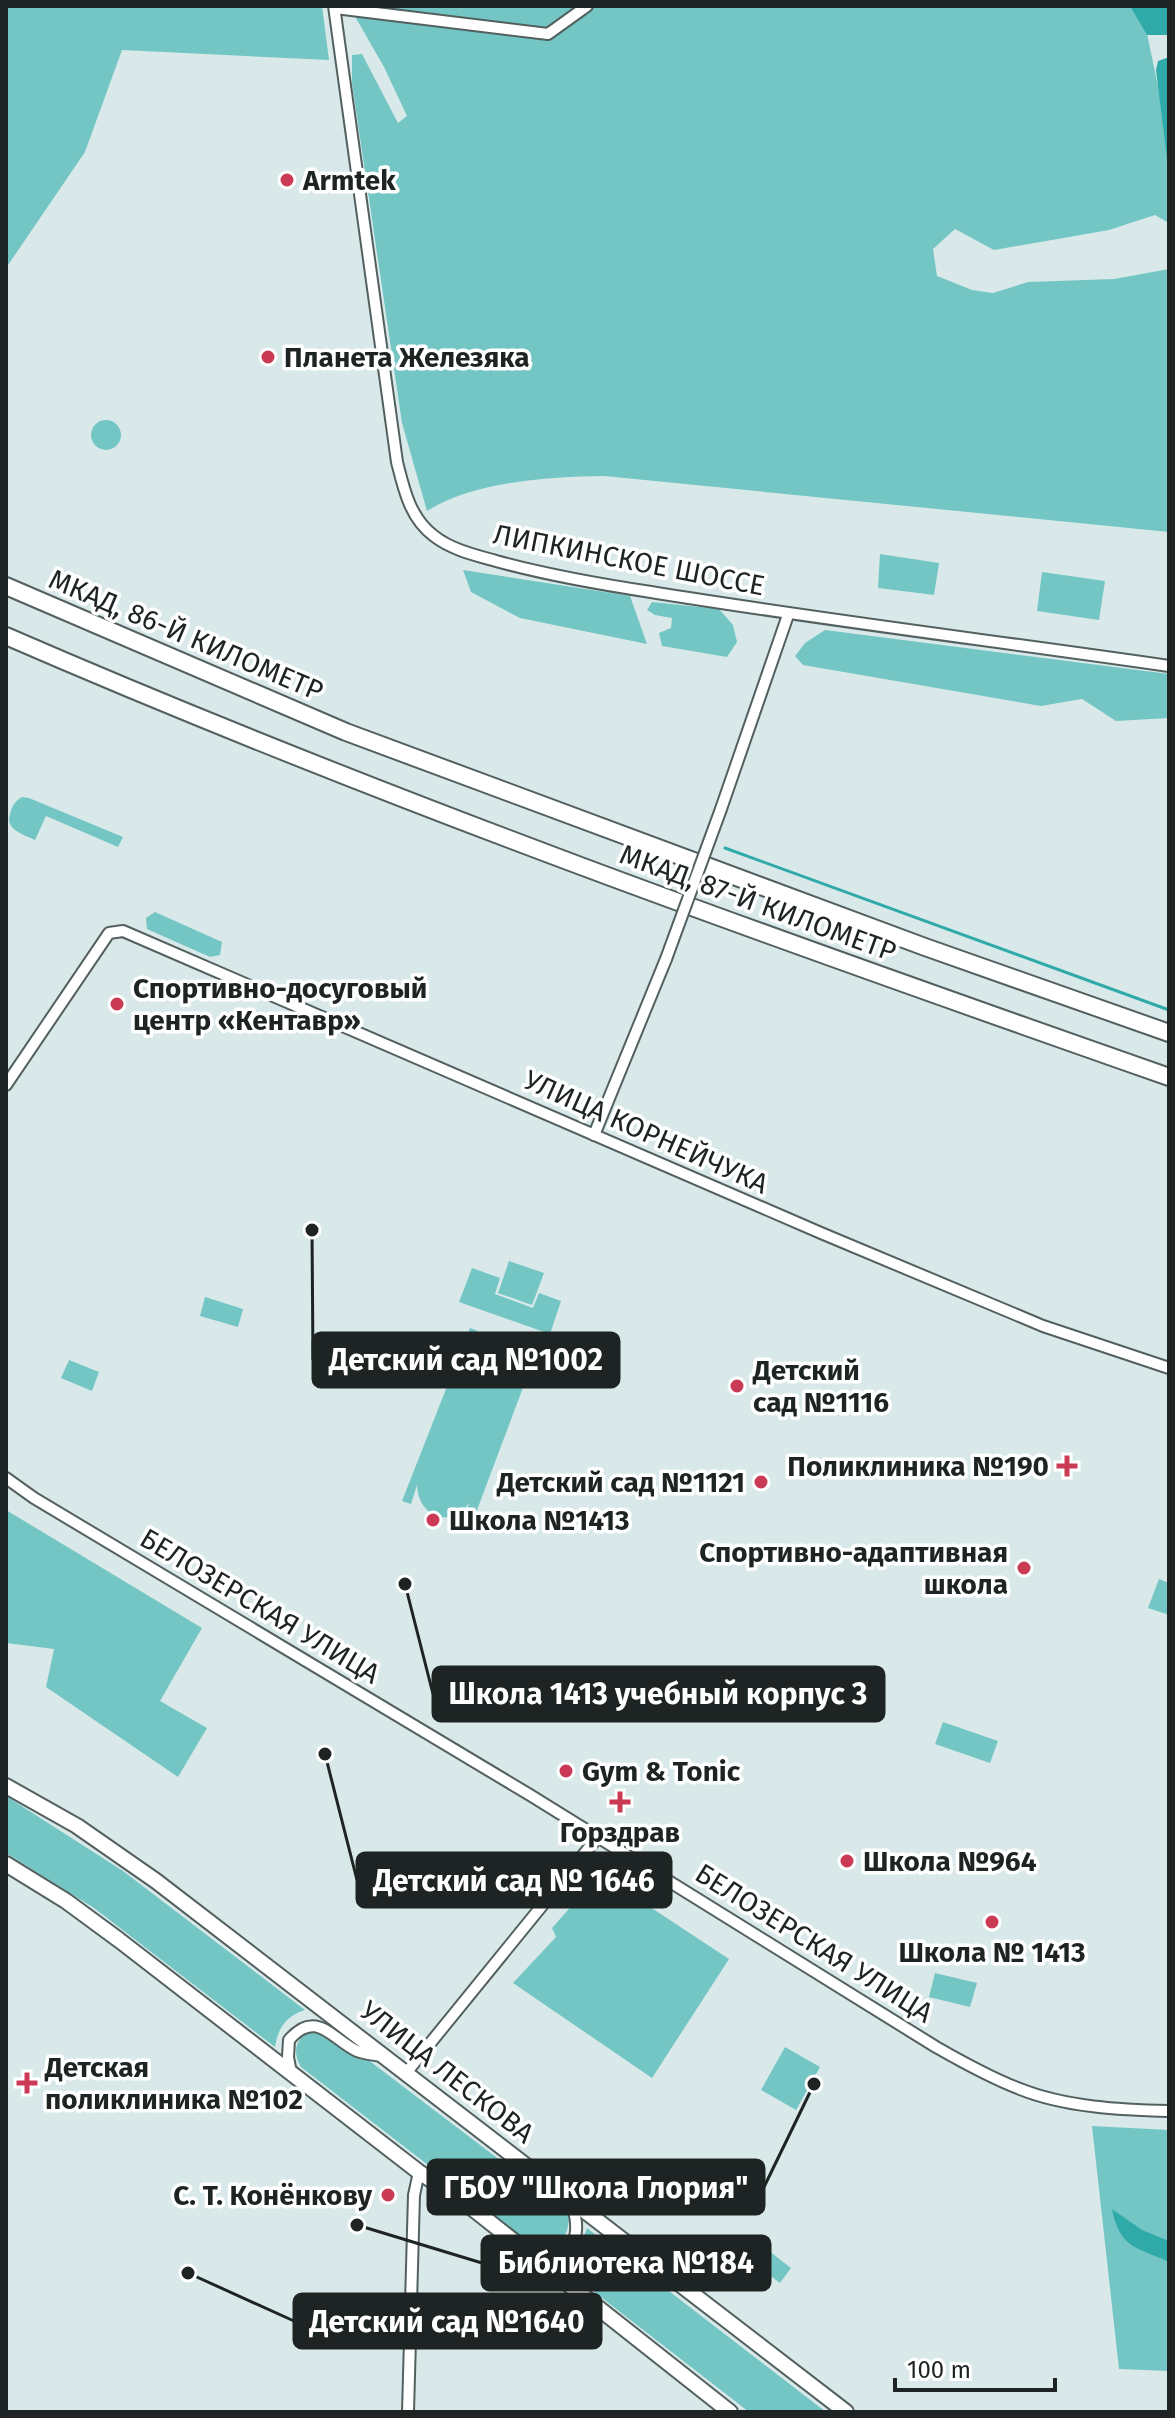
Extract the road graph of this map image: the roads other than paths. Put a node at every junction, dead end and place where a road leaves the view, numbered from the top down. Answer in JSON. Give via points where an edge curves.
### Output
{"nodes":[{"id":1,"x":587,"y":6,"type":"edge"},
{"id":2,"x":335,"y":7,"type":"edge"},
{"id":3,"x":6,"y":586,"type":"edge"},
{"id":4,"x":788,"y":615,"type":"junction"},
{"id":5,"x":6,"y":636,"type":"edge"},
{"id":6,"x":1169,"y":666,"type":"edge"},
{"id":7,"x":346,"y":732,"type":"joint"},
{"id":8,"x":1169,"y":1033,"type":"edge"},
{"id":9,"x":1169,"y":1077,"type":"edge"},
{"id":10,"x":6,"y":1085,"type":"edge"},
{"id":11,"x":594,"y":1135,"type":"junction"},
{"id":12,"x":1169,"y":1368,"type":"edge"},
{"id":13,"x":6,"y":1478,"type":"edge"},
{"id":14,"x":6,"y":1786,"type":"edge"},
{"id":15,"x":597,"y":1838,"type":"junction"},
{"id":16,"x":6,"y":1864,"type":"edge"},
{"id":17,"x":385,"y":2056,"type":"junction"},
{"id":18,"x":406,"y":2073,"type":"junction"},
{"id":19,"x":292,"y":2076,"type":"junction"},
{"id":20,"x":1169,"y":2111,"type":"edge"},
{"id":21,"x":419,"y":2172,"type":"junction"},
{"id":22,"x":570,"y":2200,"type":"junction"},
{"id":23,"x":534,"y":2257,"type":"junction"},
{"id":24,"x":408,"y":2412,"type":"edge"},
{"id":25,"x":730,"y":2412,"type":"edge"},
{"id":26,"x":846,"y":2412,"type":"edge"}],
"edges":[{"from":1,"to":2,"type":"street","via":[[548,34]]},
{"from":2,"to":4,"type":"street","name":"ЛИПКИНСКОЕ ШОССЕ","via":[[392,435],[419,522],[447,545],[539,573]]},
{"from":3,"to":7,"type":"highway","name":"МКАД, 86-Й КИЛОМЕТР"},
{"from":4,"to":6,"type":"street","name":"ЛИПКИНСКОЕ ШОССЕ"},
{"from":4,"to":11,"type":"street","bridge":true,"via":[[666,959]]},
{"from":5,"to":9,"type":"highway","name":"МКАД, 87-Й КИЛОМЕТР","via":[[332,772]]},
{"from":7,"to":8,"type":"highway","name":"МКАД, 87-Й КИЛОМЕТР"},
{"from":10,"to":11,"type":"street","name":"УЛИЦА КОРНЕЙЧУКА","via":[[109,933],[123,931]]},
{"from":11,"to":12,"type":"street","name":"УЛИЦА КОРНЕЙЧУКА","via":[[1043,1326]]},
{"from":13,"to":15,"type":"street","name":"БЕЛОЗЕРСКАЯ УЛИЦА"},
{"from":14,"to":17,"type":"main road","name":"УЛИЦА ЛЕСКОВА","via":[[119,1853]]},
{"from":15,"to":18,"type":"street"},
{"from":15,"to":20,"type":"street","name":"БЕЛОЗЕРСКАЯ УЛИЦА","via":[[984,2074],[1063,2101]]},
{"from":16,"to":19,"type":"main road","via":[[108,1932]]},
{"from":17,"to":18,"type":"main road","name":"УЛИЦА ЛЕСКОВА"},
{"from":17,"to":19,"type":"street","via":[[356,2050],[320,2026],[306,2026],[289,2040]]},
{"from":18,"to":22,"type":"main road","name":"УЛИЦА ЛЕСКОВА"},
{"from":19,"to":21,"type":"main road"},
{"from":21,"to":23,"type":"main road"},
{"from":21,"to":24,"type":"street"},
{"from":22,"to":23,"type":"street","via":[[577,2217],[575,2241],[549,2259]]},
{"from":22,"to":26,"type":"main road","name":"УЛИЦА ЛЕСКОВА"},
{"from":23,"to":25,"type":"main road"}]}
